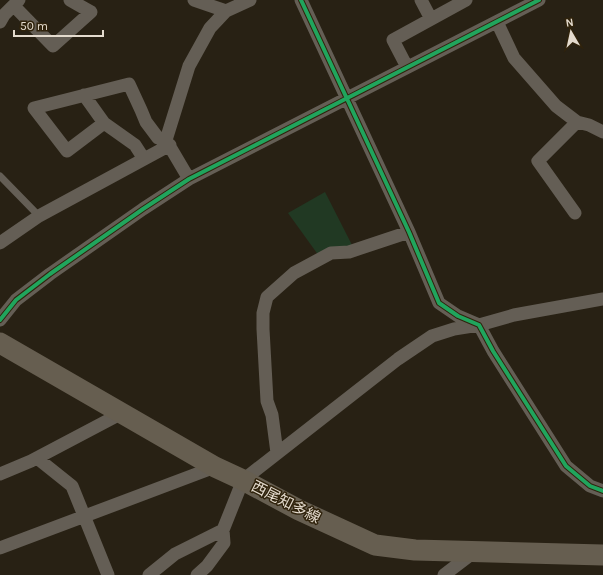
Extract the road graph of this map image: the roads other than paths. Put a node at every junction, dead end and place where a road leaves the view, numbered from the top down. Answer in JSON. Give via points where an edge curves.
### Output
{"nodes":[{"id":1,"x":70,"y":0,"type":"edge"},
{"id":2,"x":194,"y":0,"type":"edge"},
{"id":3,"x":250,"y":0,"type":"edge"},
{"id":4,"x":301,"y":0,"type":"edge"},
{"id":5,"x":421,"y":0,"type":"edge"},
{"id":6,"x":466,"y":0,"type":"edge"},
{"id":7,"x":539,"y":0,"type":"edge"},
{"id":8,"x":16,"y":3,"type":"edge"},
{"id":9,"x":226,"y":11,"type":"junction"},
{"id":10,"x":1,"y":16,"type":"edge"},
{"id":11,"x":431,"y":19,"type":"junction"},
{"id":12,"x":497,"y":22,"type":"junction"},
{"id":13,"x":407,"y":67,"type":"junction"},
{"id":14,"x":84,"y":95,"type":"junction"},
{"id":15,"x":347,"y":98,"type":"junction"},
{"id":16,"x":577,"y":122,"type":"junction"},
{"id":17,"x":104,"y":123,"type":"junction"},
{"id":18,"x":603,"y":132,"type":"edge"},
{"id":19,"x":168,"y":143,"type":"junction"},
{"id":20,"x":144,"y":159,"type":"junction"},
{"id":21,"x":0,"y":176,"type":"edge"},
{"id":22,"x":188,"y":179,"type":"junction"},
{"id":23,"x":575,"y":212,"type":"dead end"},
{"id":24,"x":39,"y":216,"type":"junction"},
{"id":25,"x":409,"y":232,"type":"junction"},
{"id":26,"x":0,"y":243,"type":"edge"},
{"id":27,"x":603,"y":299,"type":"edge"},
{"id":28,"x":0,"y":320,"type":"edge"},
{"id":29,"x":480,"y":325,"type":"junction"},
{"id":30,"x":0,"y":343,"type":"edge"},
{"id":31,"x":122,"y":413,"type":"junction"},
{"id":32,"x":277,"y":453,"type":"junction"},
{"id":33,"x":37,"y":458,"type":"junction"},
{"id":34,"x":215,"y":467,"type":"junction"},
{"id":35,"x":0,"y":474,"type":"edge"},
{"id":36,"x":243,"y":480,"type":"junction"},
{"id":37,"x":603,"y":491,"type":"edge"},
{"id":38,"x":84,"y":517,"type":"junction"},
{"id":39,"x":223,"y":530,"type":"junction"},
{"id":40,"x":0,"y":548,"type":"edge"},
{"id":41,"x":474,"y":552,"type":"junction"},
{"id":42,"x":603,"y":554,"type":"edge"},
{"id":43,"x":210,"y":570,"type":"edge"},
{"id":44,"x":108,"y":575,"type":"edge"},
{"id":45,"x":149,"y":575,"type":"edge"},
{"id":46,"x":196,"y":575,"type":"edge"},
{"id":47,"x":444,"y":575,"type":"edge"}],
"edges":[{"from":1,"to":8,"type":"street","via":[[91,12],[53,46]]},
{"from":2,"to":9,"type":"street"},
{"from":3,"to":9,"type":"street"},
{"from":4,"to":15,"type":"street"},
{"from":5,"to":11,"type":"street"},
{"from":6,"to":11,"type":"street"},
{"from":7,"to":12,"type":"street"},
{"from":8,"to":10,"type":"street"},
{"from":9,"to":19,"type":"street","via":[[210,28],[190,66]]},
{"from":11,"to":13,"type":"street","via":[[393,40]]},
{"from":12,"to":13,"type":"street"},
{"from":12,"to":16,"type":"street","via":[[514,58],[556,106]]},
{"from":13,"to":15,"type":"street"},
{"from":14,"to":17,"type":"street"},
{"from":14,"to":17,"type":"street","via":[[34,108],[67,151]]},
{"from":14,"to":19,"type":"street","via":[[129,84],[146,122],[158,138]]},
{"from":15,"to":22,"type":"street"},
{"from":15,"to":25,"type":"street"},
{"from":16,"to":18,"type":"street"},
{"from":16,"to":23,"type":"street","via":[[538,161]]},
{"from":17,"to":20,"type":"street","via":[[135,144]]},
{"from":19,"to":20,"type":"street"},
{"from":19,"to":22,"type":"street"},
{"from":20,"to":24,"type":"street"},
{"from":21,"to":24,"type":"lane"},
{"from":22,"to":28,"type":"street","via":[[50,274],[16,300]]},
{"from":24,"to":26,"type":"street"},
{"from":25,"to":29,"type":"street","via":[[439,303],[458,316]]},
{"from":25,"to":32,"type":"street","via":[[349,252],[331,253],[294,273],[267,297],[262,329],[267,401],[272,415]]},
{"from":27,"to":29,"type":"street","via":[[514,315]]},
{"from":29,"to":32,"type":"street","via":[[432,336],[398,359]]},
{"from":29,"to":37,"type":"street","via":[[493,351],[566,466],[590,486]]},
{"from":30,"to":31,"type":"main road","name":"西尾知多線"},
{"from":31,"to":33,"type":"street"},
{"from":31,"to":34,"type":"main road","name":"西尾知多線"},
{"from":32,"to":36,"type":"street"},
{"from":33,"to":35,"type":"street"},
{"from":33,"to":38,"type":"street","via":[[72,486]]},
{"from":34,"to":36,"type":"main road","name":"西尾知多線"},
{"from":34,"to":38,"type":"street"},
{"from":36,"to":39,"type":"street"},
{"from":36,"to":41,"type":"main road","name":"西尾知多線","via":[[299,510],[375,545],[415,550]]},
{"from":38,"to":40,"type":"street"},
{"from":38,"to":44,"type":"street"},
{"from":39,"to":43,"type":"street","via":[[224,543]]},
{"from":39,"to":45,"type":"street","via":[[175,554]]},
{"from":41,"to":42,"type":"main road","name":"西尾知多線"},
{"from":41,"to":47,"type":"street"},
{"from":43,"to":46,"type":"street"}]}
